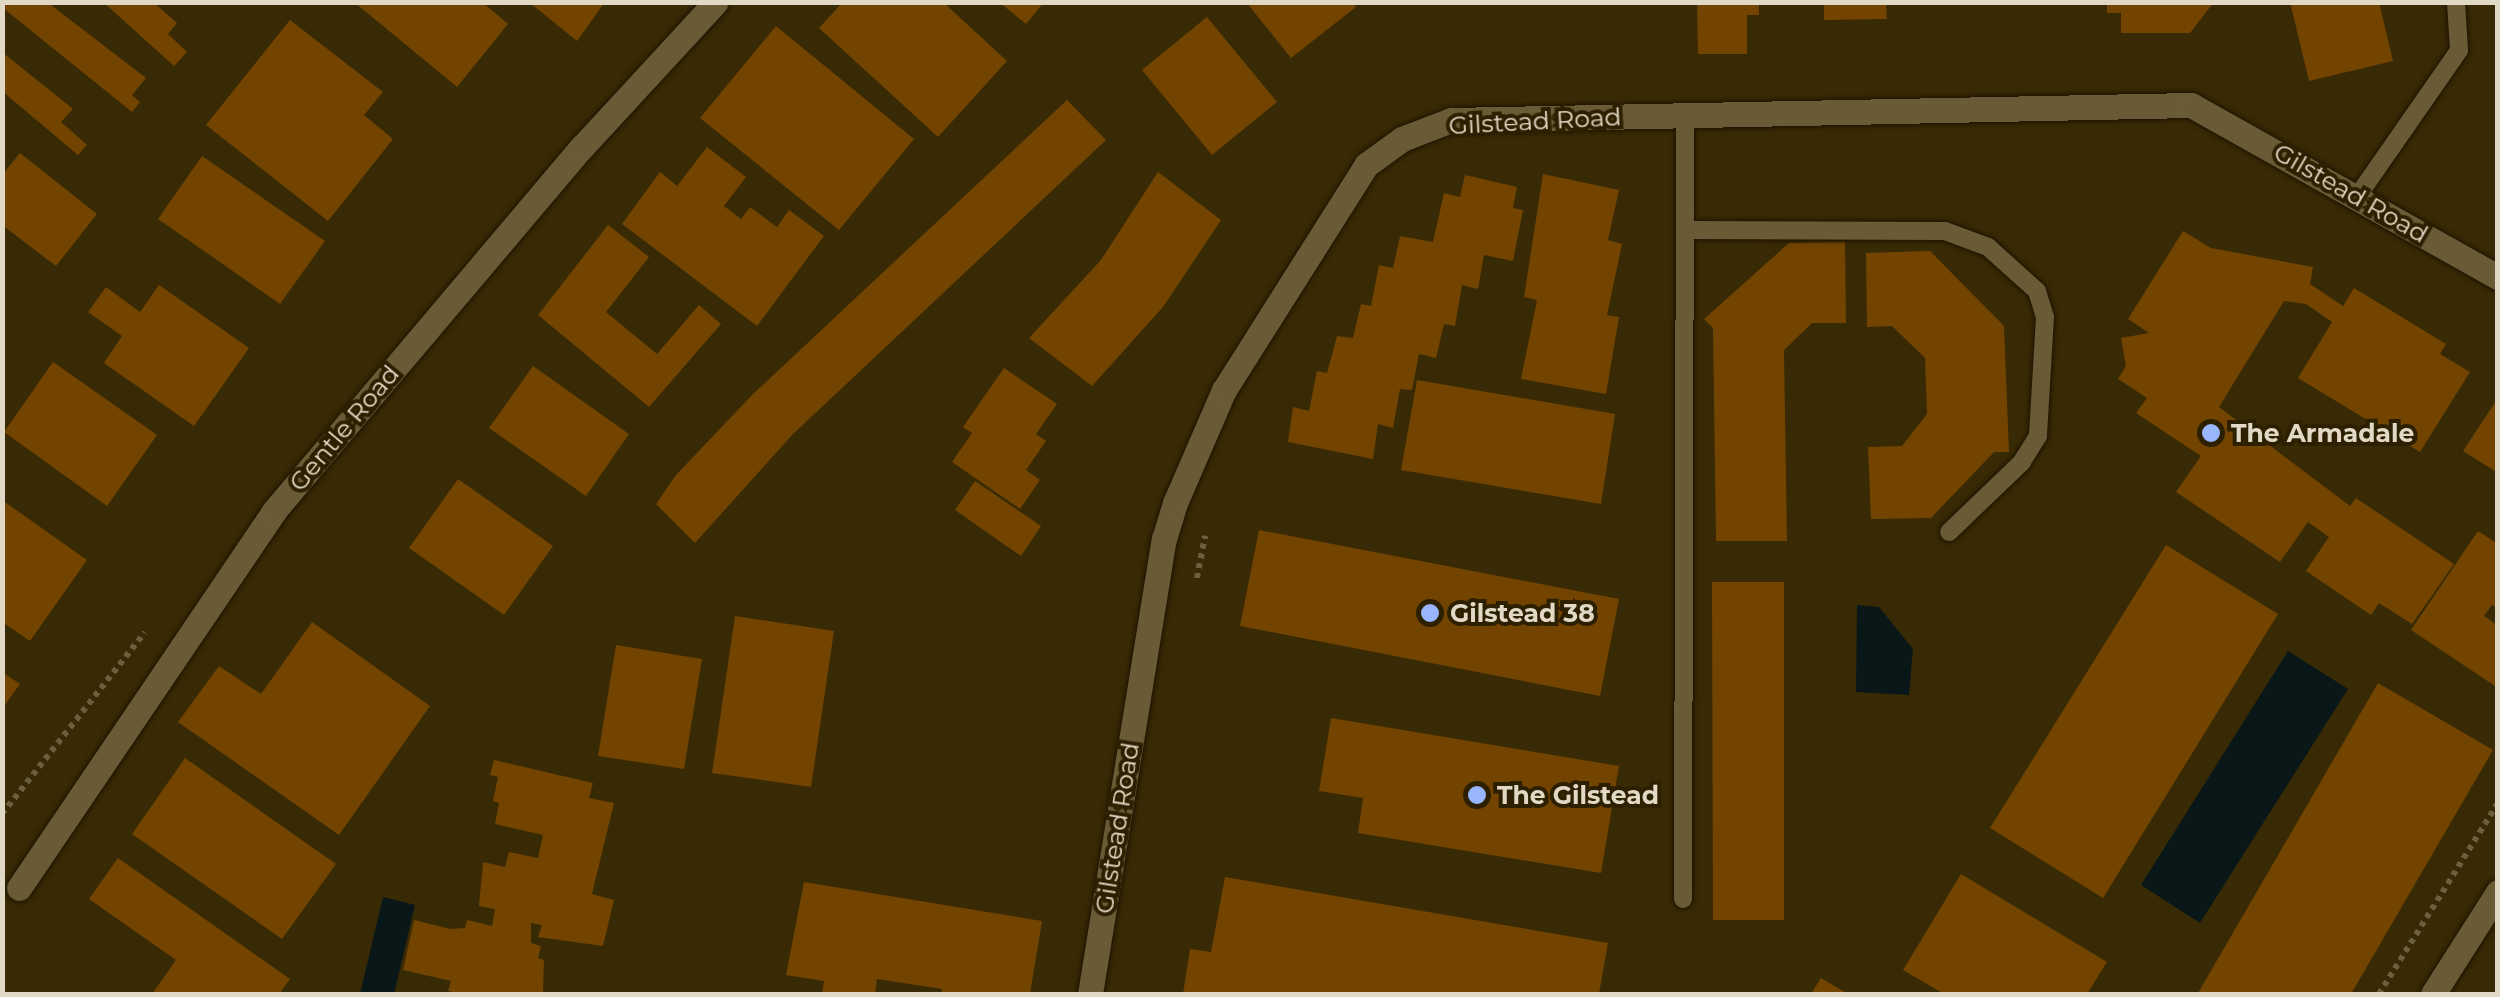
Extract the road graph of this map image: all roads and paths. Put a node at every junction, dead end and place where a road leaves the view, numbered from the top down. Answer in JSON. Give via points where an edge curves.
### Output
{"nodes":[{"id":1,"x":716,"y":2,"type":"edge"},
{"id":2,"x":2456,"y":2,"type":"edge"},
{"id":3,"x":1685,"y":115,"type":"junction"},
{"id":4,"x":2357,"y":197,"type":"junction"},
{"id":5,"x":1685,"y":230,"type":"junction"},
{"id":6,"x":2498,"y":278,"type":"edge"},
{"id":7,"x":1949,"y":532,"type":"dead end"},
{"id":8,"x":2498,"y":803,"type":"edge"},
{"id":9,"x":19,"y":888,"type":"dead end"},
{"id":10,"x":2498,"y":892,"type":"edge"},
{"id":11,"x":1684,"y":900,"type":"dead end"},
{"id":12,"x":1090,"y":994,"type":"edge"},
{"id":13,"x":2379,"y":994,"type":"edge"},
{"id":14,"x":2433,"y":994,"type":"edge"}],
"edges":[{"from":1,"to":9,"type":"street","name":"Gentle Road","via":[[582,147],[274,511]]},
{"from":2,"to":4,"type":"lane","via":[[2459,50]]},
{"from":3,"to":4,"type":"street","name":"Gilstead Road","via":[[2191,105]]},
{"from":3,"to":5,"type":"lane"},
{"from":3,"to":12,"type":"street","name":"Gilstead Road","via":[[1451,120],[1402,139],[1366,165],[1216,404],[1175,503]]},
{"from":4,"to":6,"type":"street","name":"Gilstead Road"},
{"from":5,"to":7,"type":"lane","via":[[1945,231],[1988,248],[2037,292],[2045,317],[2038,436],[2022,462]]},
{"from":5,"to":11,"type":"lane"},
{"from":8,"to":13,"type":"path"},
{"from":10,"to":14,"type":"street"}]}
